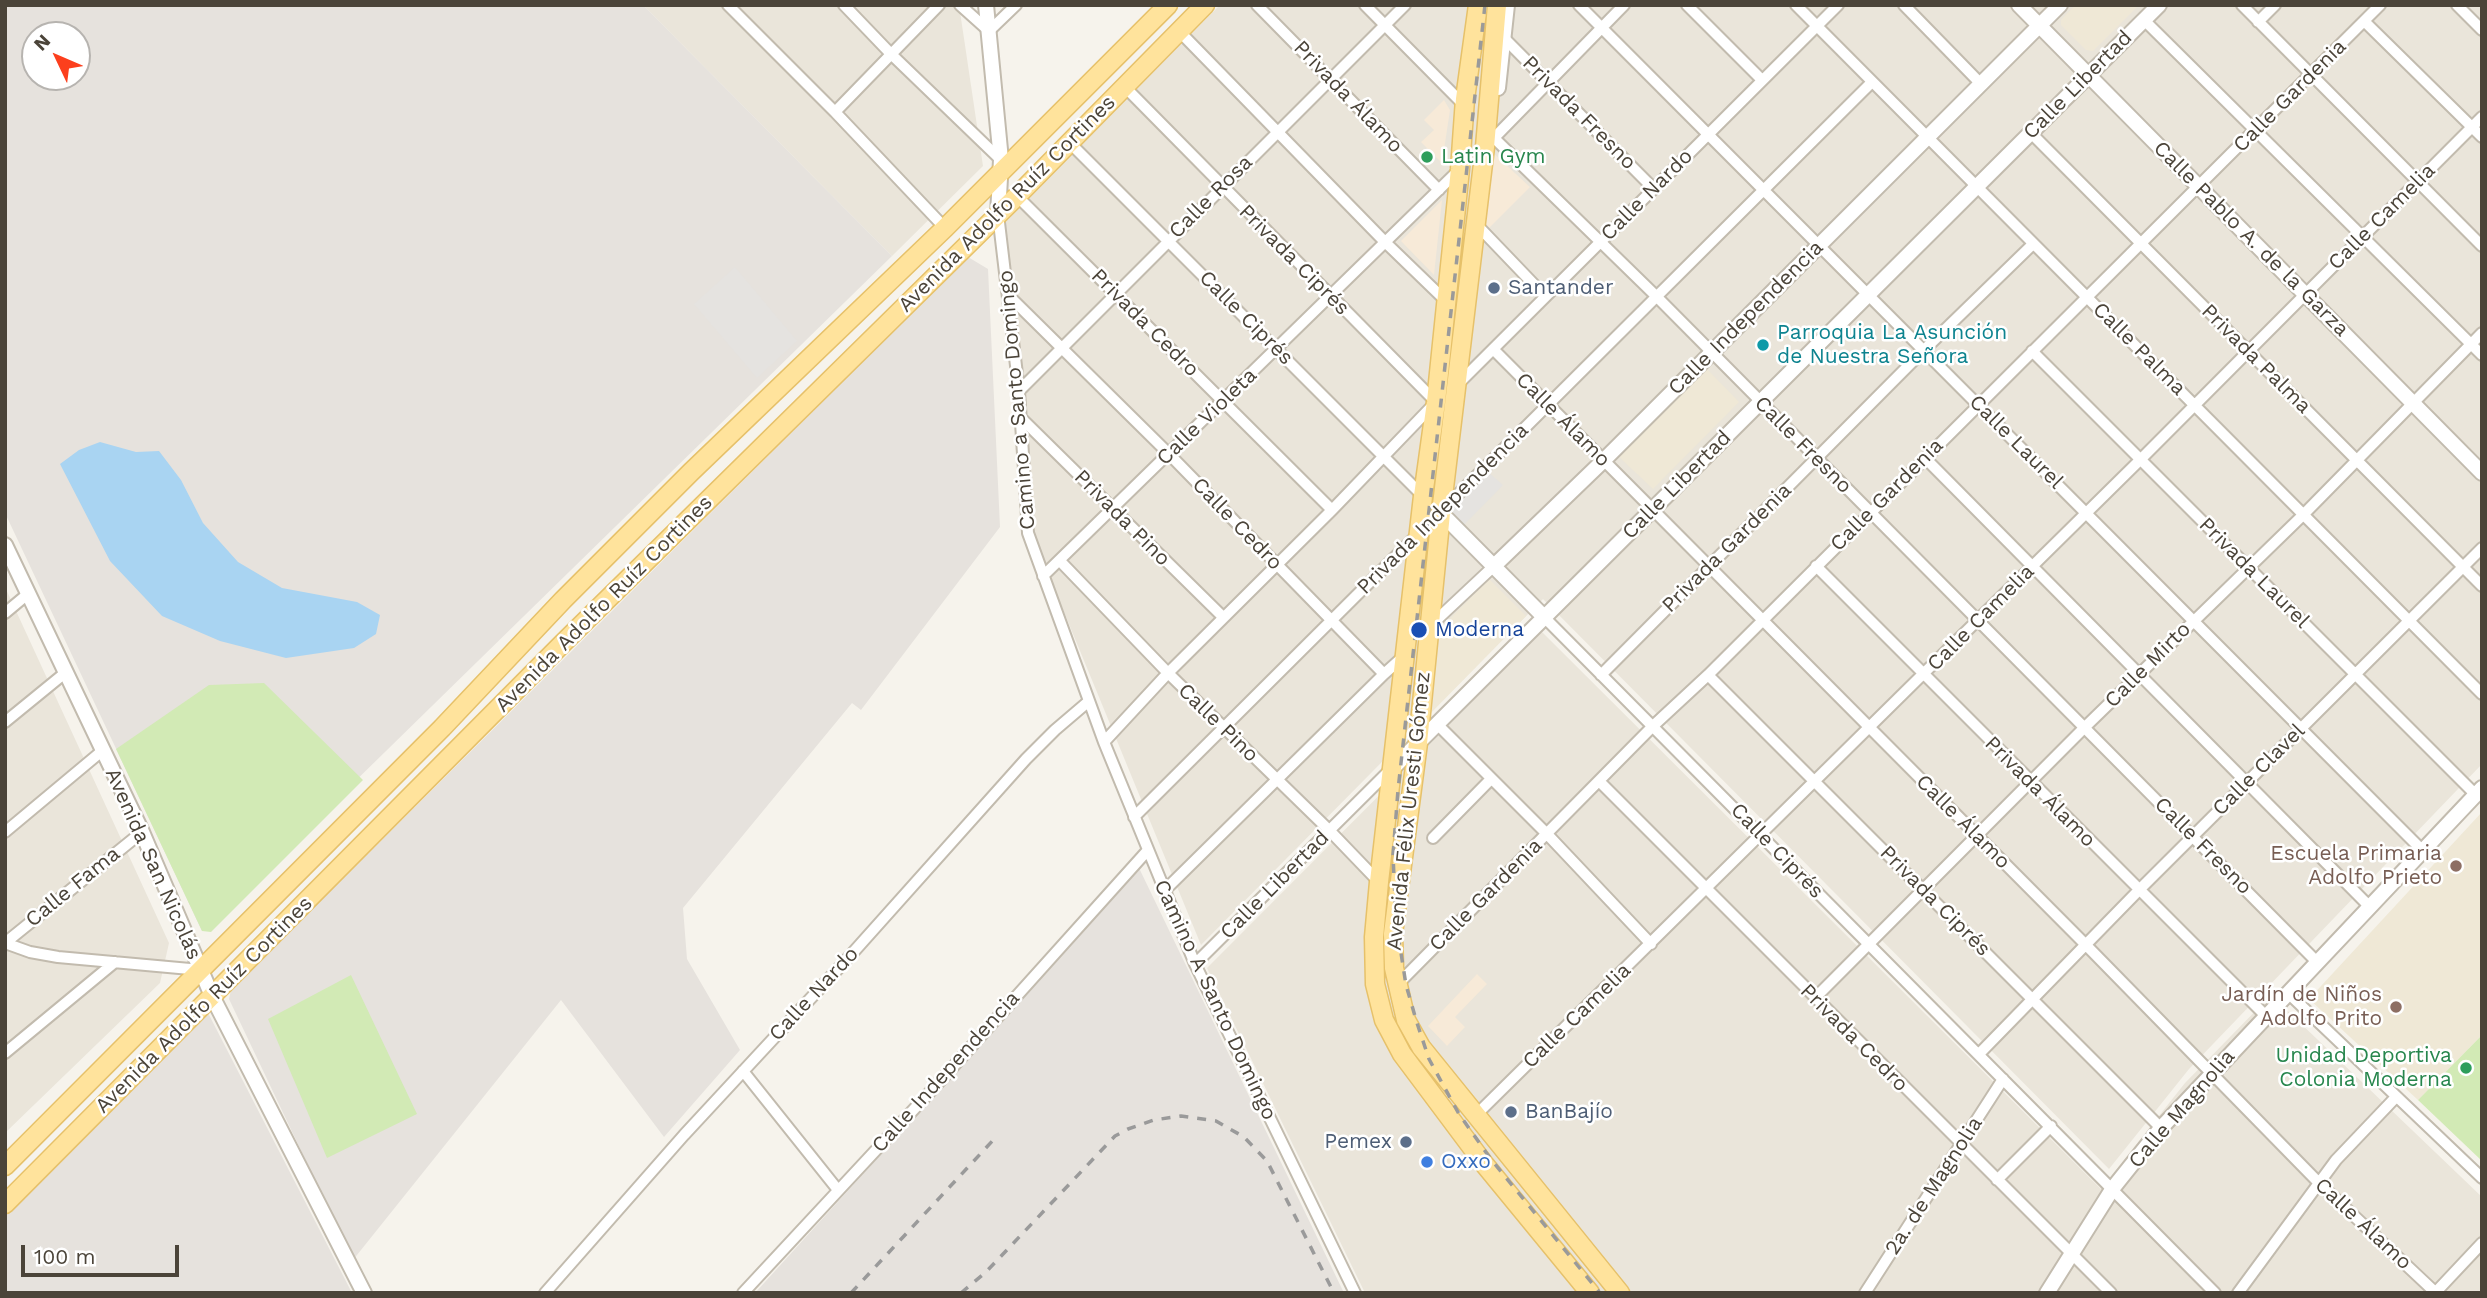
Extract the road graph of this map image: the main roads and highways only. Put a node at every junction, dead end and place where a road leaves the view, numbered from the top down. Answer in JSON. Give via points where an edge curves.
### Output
{"nodes":[{"id":1,"x":1168,"y":5,"type":"edge"},
{"id":2,"x":1205,"y":5,"type":"edge"},
{"id":3,"x":1478,"y":5,"type":"edge"},
{"id":4,"x":1497,"y":5,"type":"edge"},
{"id":5,"x":5,"y":1166,"type":"edge"},
{"id":6,"x":5,"y":1204,"type":"edge"},
{"id":7,"x":1590,"y":1293,"type":"edge"},
{"id":8,"x":1620,"y":1293,"type":"edge"}],
"edges":[{"from":1,"to":5,"type":"main road","name":"Avenida Adolfo Ruíz Cortines","via":[[691,472]]},
{"from":2,"to":6,"type":"main road","name":"Avenida Adolfo Ruíz Cortines"},
{"from":3,"to":7,"type":"main road","name":"Avenida Félix Uresti Gómez","via":[[1379,883],[1375,984],[1391,1036],[1485,1165]]},
{"from":4,"to":8,"type":"main road","name":"Avenida Félix Uresti Gómez","via":[[1499,38],[1488,119],[1490,142],[1476,224],[1393,934],[1396,986],[1406,1020],[1421,1047]]}]}
